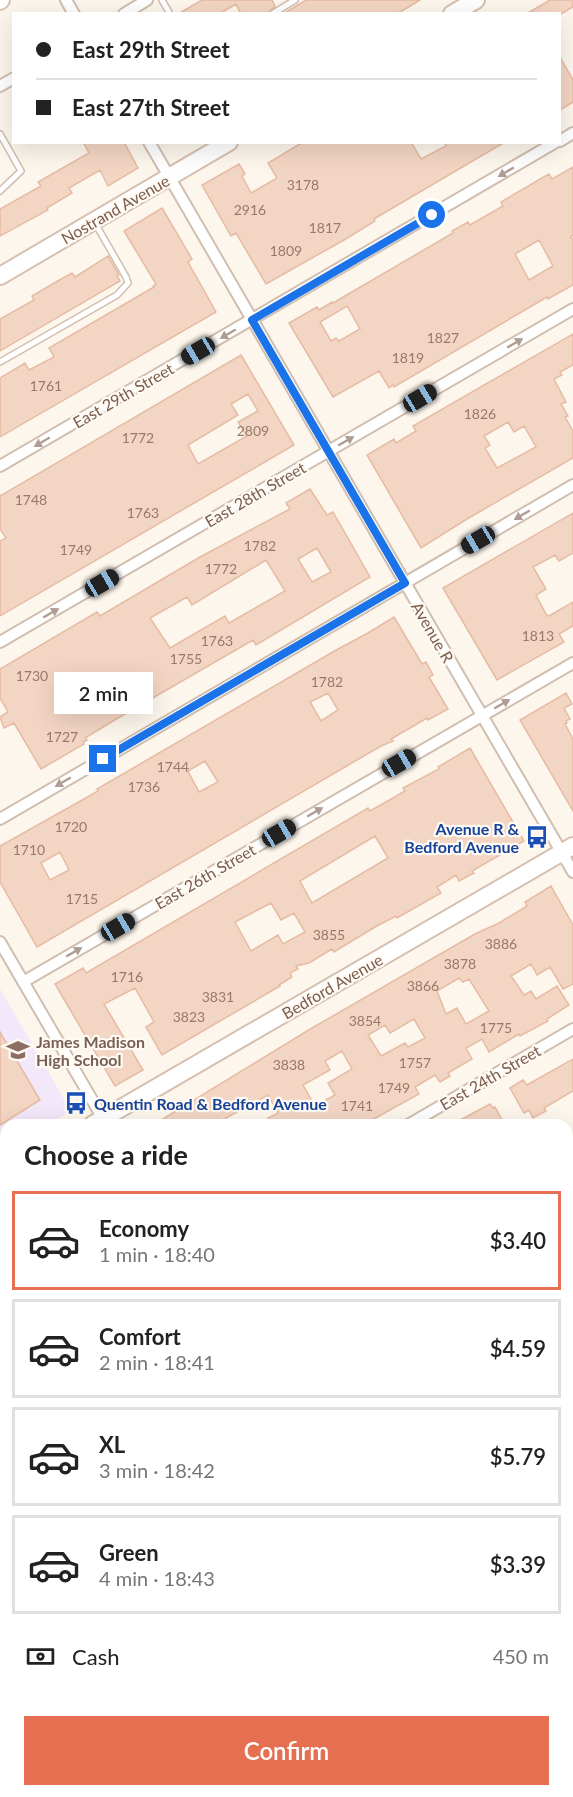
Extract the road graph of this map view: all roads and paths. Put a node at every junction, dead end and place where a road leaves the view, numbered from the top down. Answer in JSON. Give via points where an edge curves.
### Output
{"nodes":[{"id":1,"x":147,"y":0,"type":"edge"},
{"id":2,"x":295,"y":0,"type":"edge"},
{"id":3,"x":476,"y":0,"type":"edge"},
{"id":4,"x":127,"y":12,"type":"edge"},
{"id":5,"x":275,"y":12,"type":"edge"},
{"id":6,"x":455,"y":12,"type":"edge"},
{"id":7,"x":0,"y":134,"type":"edge"},
{"id":8,"x":150,"y":144,"type":"edge"},
{"id":9,"x":227,"y":144,"type":"edge"},
{"id":10,"x":555,"y":144,"type":"edge"},
{"id":11,"x":169,"y":177,"type":"junction"},
{"id":12,"x":0,"y":191,"type":"edge"},
{"id":13,"x":94,"y":221,"type":"junction"},
{"id":14,"x":0,"y":276,"type":"edge"},
{"id":15,"x":573,"y":309,"type":"edge"},
{"id":16,"x":252,"y":320,"type":"junction"},
{"id":17,"x":0,"y":362,"type":"edge"},
{"id":18,"x":328,"y":452,"type":"junction"},
{"id":19,"x":0,"y":466,"type":"edge"},
{"id":20,"x":573,"y":485,"type":"edge"},
{"id":21,"x":405,"y":583,"type":"junction"},
{"id":22,"x":0,"y":642,"type":"edge"},
{"id":23,"x":573,"y":663,"type":"edge"},
{"id":24,"x":482,"y":716,"type":"junction"},
{"id":25,"x":0,"y":819,"type":"edge"},
{"id":26,"x":568,"y":850,"type":"edge"},
{"id":27,"x":573,"y":872,"type":"edge"},
{"id":28,"x":0,"y":942,"type":"edge"},
{"id":29,"x":23,"y":982,"type":"junction"},
{"id":30,"x":573,"y":1029,"type":"edge"},
{"id":31,"x":98,"y":1119,"type":"edge"},
{"id":32,"x":107,"y":1119,"type":"edge"},
{"id":33,"x":418,"y":1119,"type":"edge"}],
"edges":[{"from":1,"to":4,"type":"street"},
{"from":2,"to":5,"type":"lane"},
{"from":3,"to":6,"type":"main road"},
{"from":7,"to":12,"type":"lane","via":[[21,171]]},
{"from":8,"to":11,"type":"street","name":"Avenue R"},
{"from":9,"to":11,"type":"main road","name":"Nostrand Avenue"},
{"from":10,"to":16,"type":"street","name":"East 29th Street","one_way":true},
{"from":11,"to":13,"type":"main road","name":"Nostrand Avenue"},
{"from":11,"to":16,"type":"street","name":"Avenue R"},
{"from":13,"to":14,"type":"main road","name":"Nostrand Avenue"},
{"from":13,"to":17,"type":"lane","via":[[126,277],[125,288]]},
{"from":18,"to":15,"type":"street","name":"East 28th Street","one_way":true},
{"from":16,"to":18,"type":"street","name":"Avenue R"},
{"from":16,"to":19,"type":"street","name":"East 29th Street","one_way":true},
{"from":18,"to":21,"type":"street","name":"Avenue R"},
{"from":22,"to":18,"type":"street","name":"East 28th Street","one_way":true},
{"from":20,"to":21,"type":"street","one_way":true},
{"from":21,"to":24,"type":"street","name":"Avenue R"},
{"from":21,"to":25,"type":"street","one_way":true},
{"from":24,"to":23,"type":"street","name":"East 26th Street","one_way":true},
{"from":24,"to":26,"type":"street","name":"Avenue R"},
{"from":29,"to":24,"type":"street","name":"East 26th Street","one_way":true},
{"from":26,"to":27,"type":"street","name":"Avenue R"},
{"from":26,"to":32,"type":"main road","name":"Bedford Avenue"},
{"from":28,"to":29,"type":"street"},
{"from":29,"to":31,"type":"street"},
{"from":30,"to":33,"type":"street","name":"East 24th Street"}]}
